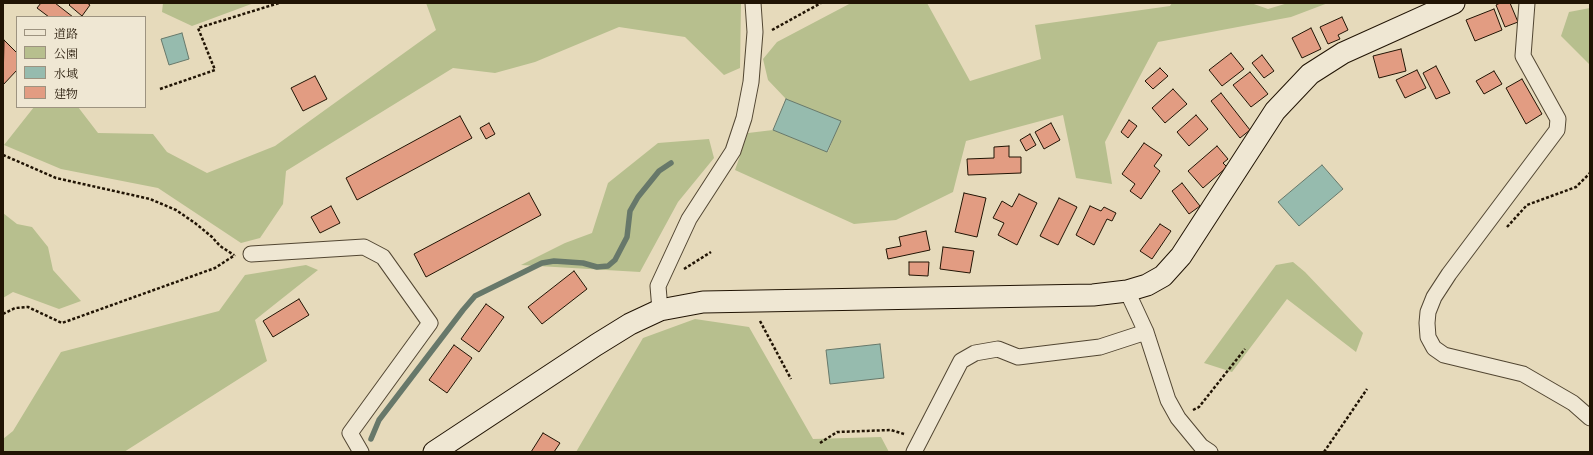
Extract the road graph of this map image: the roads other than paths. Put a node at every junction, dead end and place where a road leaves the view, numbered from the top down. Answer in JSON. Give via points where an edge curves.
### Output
{"nodes":[{"id":1,"x":753,"y":3,"type":"edge"},
{"id":2,"x":1454,"y":3,"type":"edge"},
{"id":3,"x":1527,"y":3,"type":"edge"},
{"id":4,"x":251,"y":254,"type":"road end"},
{"id":5,"x":1127,"y":291,"type":"junction"},
{"id":6,"x":660,"y":310,"type":"junction"},
{"id":7,"x":1146,"y":332,"type":"junction"},
{"id":8,"x":1590,"y":418,"type":"edge"},
{"id":9,"x":917,"y":446,"type":"edge"},
{"id":10,"x":361,"y":452,"type":"edge"},
{"id":11,"x":434,"y":452,"type":"edge"},
{"id":12,"x":1210,"y":452,"type":"edge"}],
"edges":[{"from":1,"to":6,"type":"street","via":[[755,32],[751,82],[742,124],[733,151],[689,219],[658,286]]},
{"from":2,"to":5,"type":"street","via":[[1343,53],[1310,74],[1275,111],[1181,256],[1163,276],[1148,285]]},
{"from":3,"to":8,"type":"street","via":[[1523,56],[1558,119],[1557,130],[1434,297],[1426,323],[1428,337],[1434,348],[1444,355],[1523,374],[1573,404]]},
{"from":4,"to":10,"type":"street","via":[[364,248],[383,257],[430,322],[350,433]]},
{"from":5,"to":6,"type":"street","via":[[1086,295],[702,302]]},
{"from":5,"to":7,"type":"street"},
{"from":6,"to":11,"type":"street","via":[[596,344]]},
{"from":7,"to":9,"type":"street","via":[[1100,347],[1018,357],[998,349],[975,353],[961,362]]},
{"from":7,"to":12,"type":"street","via":[[1168,400],[1178,418],[1201,446]]}]}
